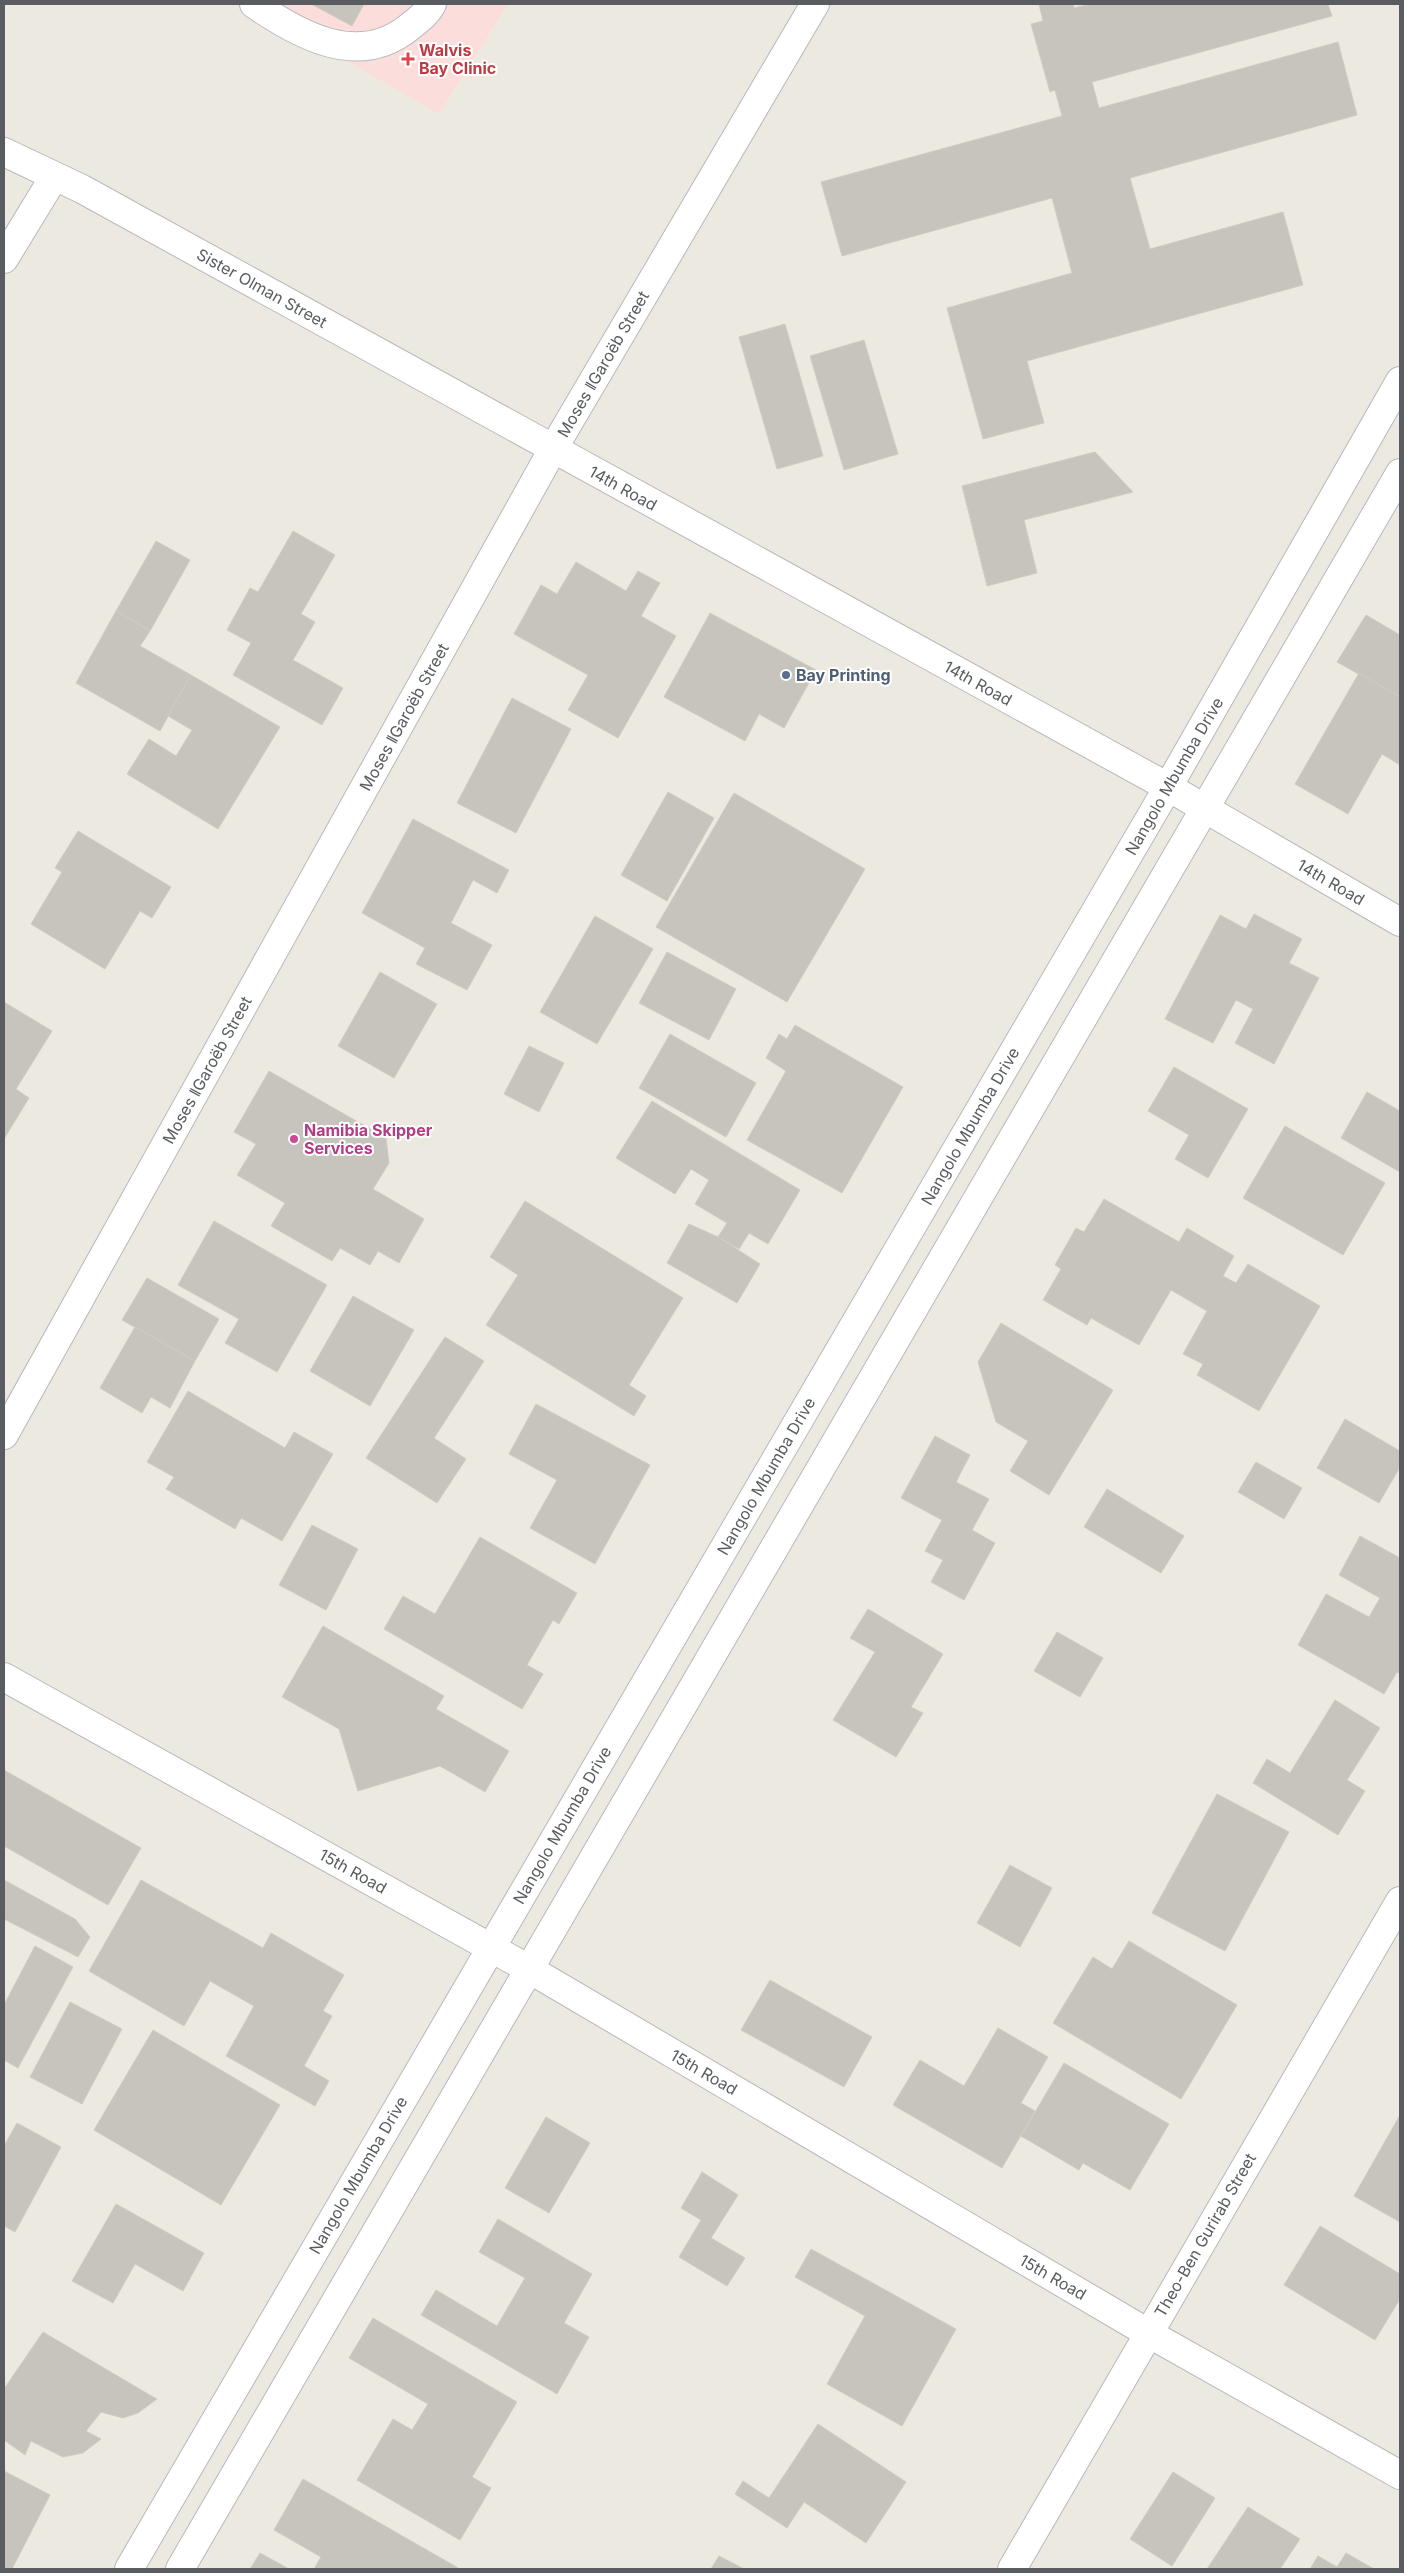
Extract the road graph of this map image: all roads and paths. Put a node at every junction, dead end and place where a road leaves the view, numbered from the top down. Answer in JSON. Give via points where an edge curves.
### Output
{"nodes":[{"id":1,"x":254,"y":4,"type":"edge"},
{"id":2,"x":432,"y":4,"type":"edge"},
{"id":3,"x":815,"y":4,"type":"edge"},
{"id":4,"x":4,"y":152,"type":"edge"},
{"id":5,"x":54,"y":176,"type":"junction"},
{"id":6,"x":4,"y":259,"type":"edge"},
{"id":7,"x":1400,"y":380,"type":"edge"},
{"id":8,"x":553,"y":449,"type":"junction"},
{"id":9,"x":1400,"y":473,"type":"edge"},
{"id":10,"x":1168,"y":787,"type":"junction"},
{"id":11,"x":1204,"y":809,"type":"junction"},
{"id":12,"x":1400,"y":922,"type":"edge"},
{"id":13,"x":4,"y":1435,"type":"edge"},
{"id":14,"x":4,"y":1677,"type":"edge"},
{"id":15,"x":1400,"y":1901,"type":"edge"},
{"id":16,"x":491,"y":1948,"type":"junction"},
{"id":17,"x":529,"y":1969,"type":"junction"},
{"id":18,"x":1148,"y":2333,"type":"junction"},
{"id":19,"x":1400,"y":2475,"type":"edge"},
{"id":20,"x":129,"y":2569,"type":"edge"},
{"id":21,"x":180,"y":2569,"type":"edge"},
{"id":22,"x":1012,"y":2569,"type":"edge"}],
"edges":[{"from":1,"to":2,"type":"street","via":[[286,27],[323,42],[361,48],[397,37],[427,13]]},
{"from":3,"to":8,"type":"street","name":"Moses ǁGaroëb Street"},
{"from":4,"to":5,"type":"street","name":"Sister Olman Street"},
{"from":5,"to":6,"type":"street"},
{"from":5,"to":8,"type":"street","name":"Sister Olman Street"},
{"from":7,"to":10,"type":"street","name":"Nangolo Mbumba Drive"},
{"from":8,"to":10,"type":"street","name":"14th Road"},
{"from":8,"to":13,"type":"street","name":"Moses ǁGaroëb Street"},
{"from":9,"to":11,"type":"street"},
{"from":10,"to":11,"type":"street","name":"14th Road"},
{"from":10,"to":16,"type":"street","name":"Nangolo Mbumba Drive"},
{"from":11,"to":12,"type":"street","name":"14th Road"},
{"from":11,"to":17,"type":"street"},
{"from":14,"to":16,"type":"street","name":"15th Road"},
{"from":15,"to":18,"type":"street","name":"Theo-Ben Gurirab Street"},
{"from":16,"to":17,"type":"street","name":"15th Road"},
{"from":16,"to":20,"type":"street","name":"Nangolo Mbumba Drive"},
{"from":17,"to":18,"type":"street","name":"15th Road"},
{"from":17,"to":21,"type":"street"},
{"from":18,"to":19,"type":"street","name":"15th Road"},
{"from":18,"to":22,"type":"street","name":"Theo-Ben Gurirab Street"}]}
